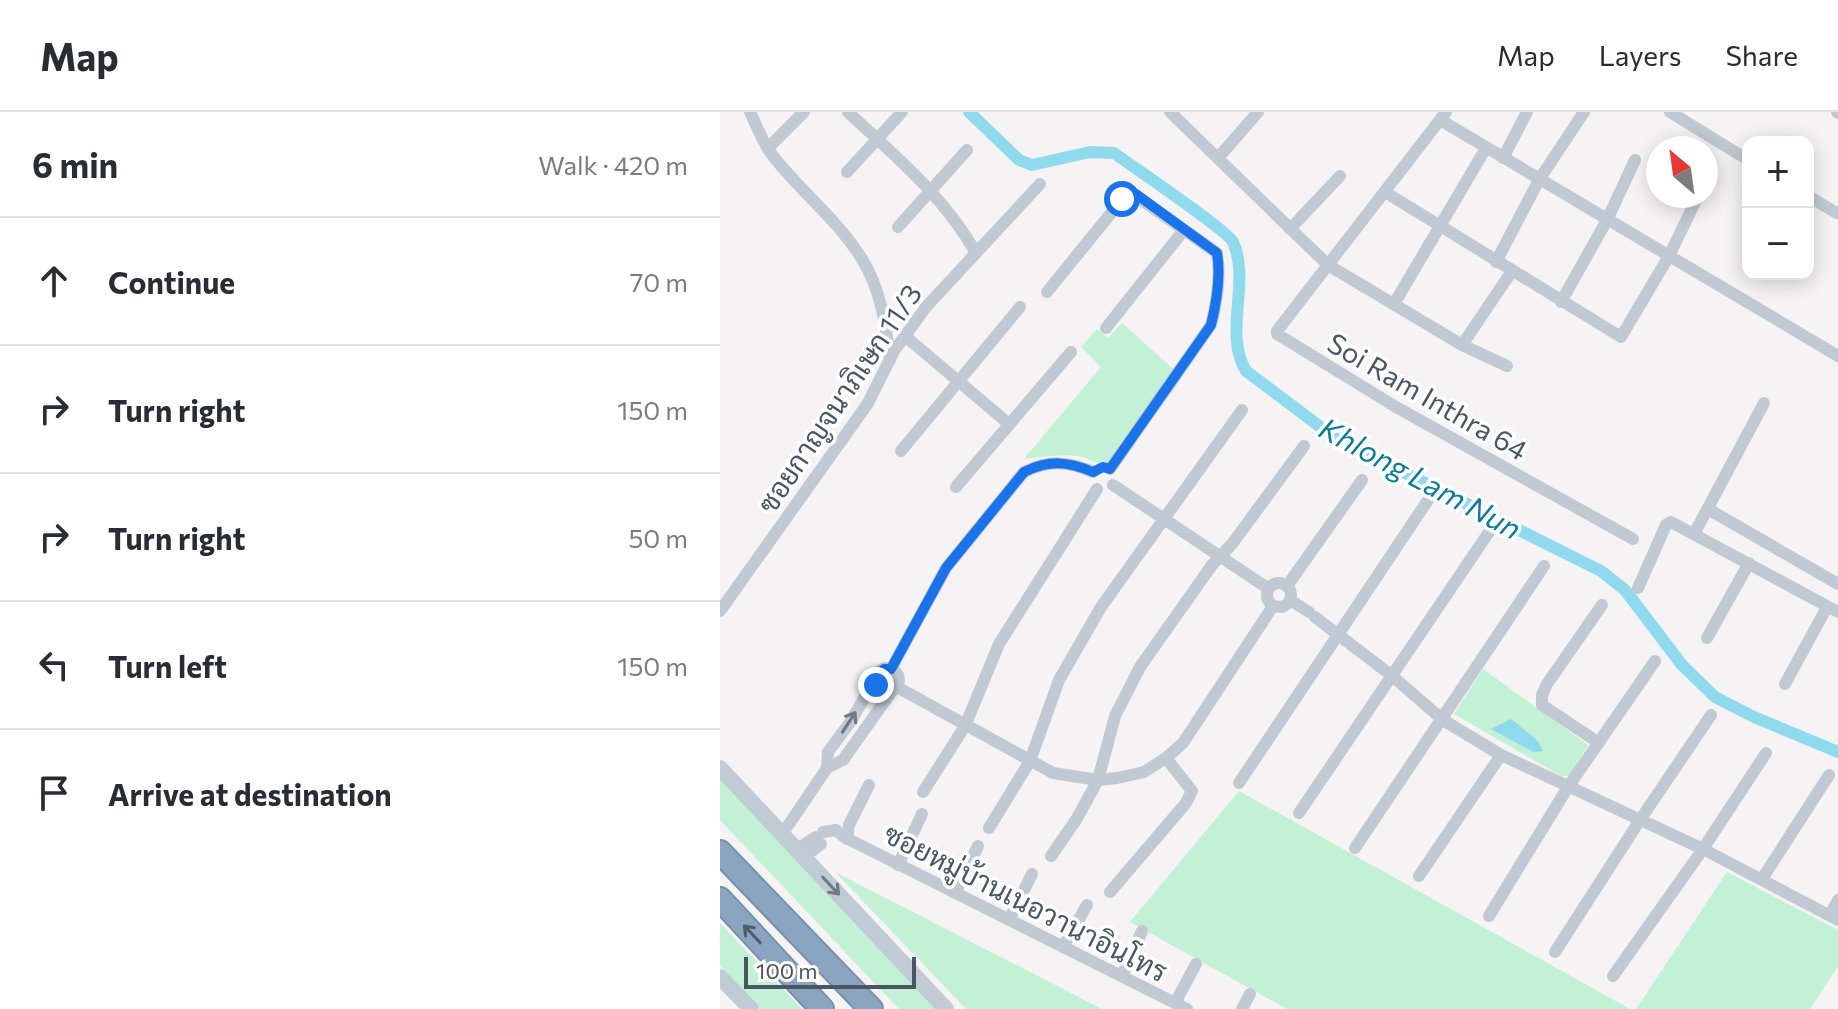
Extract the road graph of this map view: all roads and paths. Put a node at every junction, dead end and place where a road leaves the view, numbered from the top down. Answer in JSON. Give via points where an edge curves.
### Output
{"nodes":[{"id":1,"x":750,"y":112,"type":"edge"},
{"id":2,"x":804,"y":112,"type":"edge"},
{"id":3,"x":848,"y":112,"type":"edge"},
{"id":4,"x":902,"y":112,"type":"edge"},
{"id":5,"x":1170,"y":112,"type":"edge"},
{"id":6,"x":1258,"y":112,"type":"edge"},
{"id":7,"x":1527,"y":112,"type":"edge"},
{"id":8,"x":1584,"y":112,"type":"edge"},
{"id":9,"x":1670,"y":112,"type":"edge"},
{"id":10,"x":1444,"y":116,"type":"edge"},
{"id":11,"x":877,"y":139,"type":"junction"},
{"id":12,"x":768,"y":148,"type":"junction"},
{"id":13,"x":1486,"y":148,"type":"junction"},
{"id":14,"x":967,"y":150,"type":"dead end"},
{"id":15,"x":1742,"y":156,"type":"edge"},
{"id":16,"x":1218,"y":158,"type":"junction"},
{"id":17,"x":1503,"y":158,"type":"junction"},
{"id":18,"x":1635,"y":160,"type":"dead end"},
{"id":19,"x":847,"y":172,"type":"dead end"},
{"id":20,"x":1340,"y":176,"type":"dead end"},
{"id":21,"x":1539,"y":180,"type":"junction"},
{"id":22,"x":1040,"y":184,"type":"dead end"},
{"id":23,"x":931,"y":190,"type":"junction"},
{"id":24,"x":1385,"y":192,"type":"junction"},
{"id":25,"x":1814,"y":200,"type":"edge"},
{"id":26,"x":1692,"y":208,"type":"edge"},
{"id":27,"x":1837,"y":213,"type":"edge"},
{"id":28,"x":1607,"y":220,"type":"junction"},
{"id":29,"x":1439,"y":226,"type":"junction"},
{"id":30,"x":898,"y":227,"type":"dead end"},
{"id":31,"x":1290,"y":229,"type":"junction"},
{"id":32,"x":1184,"y":230,"type":"junction"},
{"id":33,"x":976,"y":253,"type":"junction"},
{"id":34,"x":1669,"y":256,"type":"junction"},
{"id":35,"x":1496,"y":262,"type":"junction"},
{"id":36,"x":1328,"y":265,"type":"junction"},
{"id":37,"x":1512,"y":271,"type":"junction"},
{"id":38,"x":1047,"y":292,"type":"dead end"},
{"id":39,"x":1561,"y":302,"type":"junction"},
{"id":40,"x":1394,"y":304,"type":"junction"},
{"id":41,"x":1020,"y":307,"type":"dead end"},
{"id":42,"x":1106,"y":328,"type":"dead end"},
{"id":43,"x":905,"y":336,"type":"junction"},
{"id":44,"x":1462,"y":345,"type":"junction"},
{"id":45,"x":1071,"y":352,"type":"dead end"},
{"id":46,"x":1838,"y":356,"type":"edge"},
{"id":47,"x":890,"y":360,"type":"junction"},
{"id":48,"x":1507,"y":366,"type":"dead end"},
{"id":49,"x":959,"y":381,"type":"junction"},
{"id":50,"x":1764,"y":403,"type":"dead end"},
{"id":51,"x":1242,"y":410,"type":"dead end"},
{"id":52,"x":1009,"y":424,"type":"junction"},
{"id":53,"x":1304,"y":446,"type":"dead end"},
{"id":54,"x":901,"y":451,"type":"dead end"},
{"id":55,"x":1110,"y":469,"type":"junction"},
{"id":56,"x":1093,"y":472,"type":"junction"},
{"id":57,"x":1362,"y":480,"type":"dead end"},
{"id":58,"x":1113,"y":485,"type":"junction"},
{"id":59,"x":956,"y":487,"type":"dead end"},
{"id":60,"x":1097,"y":489,"type":"junction"},
{"id":61,"x":1428,"y":500,"type":"dead end"},
{"id":62,"x":1708,"y":509,"type":"junction"},
{"id":63,"x":1164,"y":519,"type":"junction"},
{"id":64,"x":1489,"y":532,"type":"dead end"},
{"id":65,"x":1694,"y":534,"type":"junction"},
{"id":66,"x":1633,"y":539,"type":"dead end"},
{"id":67,"x":1220,"y":556,"type":"junction"},
{"id":68,"x":1749,"y":563,"type":"junction"},
{"id":69,"x":1544,"y":566,"type":"dead end"},
{"id":70,"x":1838,"y":584,"type":"edge"},
{"id":71,"x":1287,"y":586,"type":"junction"},
{"id":72,"x":1638,"y":588,"type":"dead end"},
{"id":73,"x":1269,"y":589,"type":"junction"},
{"id":74,"x":1290,"y":600,"type":"junction"},
{"id":75,"x":1602,"y":605,"type":"dead end"},
{"id":76,"x":1273,"y":606,"type":"junction"},
{"id":77,"x":1833,"y":610,"type":"edge"},
{"id":78,"x":720,"y":611,"type":"edge"},
{"id":79,"x":1337,"y":636,"type":"junction"},
{"id":80,"x":1707,"y":638,"type":"dead end"},
{"id":81,"x":1655,"y":661,"type":"dead end"},
{"id":82,"x":891,"y":669,"type":"junction"},
{"id":83,"x":1391,"y":675,"type":"junction"},
{"id":84,"x":876,"y":677,"type":"junction"},
{"id":85,"x":1785,"y":684,"type":"dead end"},
{"id":86,"x":894,"y":689,"type":"junction"},
{"id":87,"x":1711,"y":715,"type":"dead end"},
{"id":88,"x":1443,"y":720,"type":"junction"},
{"id":89,"x":965,"y":726,"type":"junction"},
{"id":90,"x":1599,"y":743,"type":"junction"},
{"id":91,"x":1766,"y":753,"type":"dead end"},
{"id":92,"x":1501,"y":755,"type":"junction"},
{"id":93,"x":1166,"y":758,"type":"junction"},
{"id":94,"x":1030,"y":761,"type":"junction"},
{"id":95,"x":720,"y":768,"type":"edge"},
{"id":96,"x":827,"y":768,"type":"junction"},
{"id":97,"x":1829,"y":775,"type":"dead end"},
{"id":98,"x":1098,"y":780,"type":"junction"},
{"id":99,"x":1239,"y":783,"type":"dead end"},
{"id":100,"x":869,"y":785,"type":"dead end"},
{"id":101,"x":1568,"y":787,"type":"junction"},
{"id":102,"x":923,"y":792,"type":"dead end"},
{"id":103,"x":1299,"y":813,"type":"dead end"},
{"id":104,"x":922,"y":814,"type":"dead end"},
{"id":105,"x":1640,"y":820,"type":"junction"},
{"id":106,"x":989,"y":828,"type":"dead end"},
{"id":107,"x":783,"y":833,"type":"junction"},
{"id":108,"x":830,"y":838,"type":"junction"},
{"id":109,"x":978,"y":846,"type":"dead end"},
{"id":110,"x":1355,"y":848,"type":"dead end"},
{"id":111,"x":1703,"y":849,"type":"junction"},
{"id":112,"x":720,"y":852,"type":"edge"},
{"id":113,"x":801,"y":853,"type":"junction"},
{"id":114,"x":1051,"y":856,"type":"dead end"},
{"id":115,"x":898,"y":865,"type":"junction"},
{"id":116,"x":1032,"y":874,"type":"dead end"},
{"id":117,"x":1419,"y":876,"type":"dead end"},
{"id":118,"x":1762,"y":879,"type":"junction"},
{"id":119,"x":1110,"y":892,"type":"dead end"},
{"id":120,"x":955,"y":893,"type":"junction"},
{"id":121,"x":720,"y":899,"type":"edge"},
{"id":122,"x":1838,"y":900,"type":"edge"},
{"id":123,"x":1087,"y":905,"type":"dead end"},
{"id":124,"x":1489,"y":916,"type":"dead end"},
{"id":125,"x":1834,"y":917,"type":"edge"},
{"id":126,"x":1009,"y":920,"type":"junction"},
{"id":127,"x":1142,"y":931,"type":"dead end"},
{"id":128,"x":1063,"y":947,"type":"junction"},
{"id":129,"x":1555,"y":952,"type":"dead end"},
{"id":130,"x":1196,"y":964,"type":"dead end"},
{"id":131,"x":1122,"y":976,"type":"junction"},
{"id":132,"x":1613,"y":976,"type":"dead end"},
{"id":133,"x":720,"y":977,"type":"edge"},
{"id":134,"x":1250,"y":994,"type":"dead end"},
{"id":135,"x":1181,"y":1006,"type":"edge"},
{"id":136,"x":751,"y":1009,"type":"edge"},
{"id":137,"x":822,"y":1009,"type":"edge"},
{"id":138,"x":871,"y":1009,"type":"edge"},
{"id":139,"x":946,"y":1009,"type":"edge"},
{"id":140,"x":1242,"y":1009,"type":"edge"}],
"edges":[{"from":1,"to":12,"type":"street"},
{"from":2,"to":12,"type":"street"},
{"from":3,"to":11,"type":"street"},
{"from":4,"to":11,"type":"street"},
{"from":5,"to":16,"type":"street"},
{"from":6,"to":16,"type":"street"},
{"from":7,"to":17,"type":"street"},
{"from":8,"to":21,"type":"street"},
{"from":9,"to":15,"type":"street"},
{"from":10,"to":13,"type":"street","name":"Soi Ram Inthra 64"},
{"from":10,"to":24,"type":"street","name":"Soi Ram Inthra 64"},
{"from":11,"to":19,"type":"street"},
{"from":11,"to":23,"type":"street"},
{"from":12,"to":47,"type":"street","via":[[862,260],[877,290]]},
{"from":13,"to":17,"type":"street","name":"Soi Ram Inthra 64"},
{"from":13,"to":29,"type":"street"},
{"from":14,"to":23,"type":"street"},
{"from":16,"to":31,"type":"street"},
{"from":17,"to":21,"type":"street","name":"Soi Ram Inthra 64"},
{"from":18,"to":28,"type":"street"},
{"from":20,"to":31,"type":"street"},
{"from":21,"to":28,"type":"street","name":"Soi Ram Inthra 64"},
{"from":21,"to":35,"type":"street"},
{"from":22,"to":33,"type":"street","name":"ซอยกาญจนาภิเษก 11/3"},
{"from":23,"to":30,"type":"street"},
{"from":23,"to":33,"type":"street"},
{"from":24,"to":29,"type":"street"},
{"from":24,"to":36,"type":"street","name":"Soi Ram Inthra 64"},
{"from":25,"to":27,"type":"street"},
{"from":26,"to":34,"type":"street"},
{"from":28,"to":34,"type":"street","name":"Soi Ram Inthra 64"},
{"from":28,"to":39,"type":"street"},
{"from":29,"to":35,"type":"street"},
{"from":29,"to":40,"type":"street"},
{"from":31,"to":36,"type":"street"},
{"from":32,"to":38,"type":"street","via":[[1129,191]]},
{"from":32,"to":42,"type":"street"},
{"from":32,"to":55,"type":"street","via":[[1217,253],[1211,325]]},
{"from":33,"to":43,"type":"street","name":"ซอยกาญจนาภิเษก 11/3"},
{"from":34,"to":39,"type":"street","via":[[1621,337]]},
{"from":34,"to":46,"type":"street","name":"Soi Ram Inthra 64"},
{"from":35,"to":37,"type":"street"},
{"from":36,"to":40,"type":"street"},
{"from":36,"to":66,"type":"street","name":"Soi Ram Inthra 64","via":[[1277,331],[1280,338]]},
{"from":37,"to":39,"type":"street"},
{"from":37,"to":44,"type":"street"},
{"from":40,"to":44,"type":"street"},
{"from":41,"to":49,"type":"street"},
{"from":43,"to":47,"type":"street","name":"ซอยกาญจนาภิเษก 11/3"},
{"from":43,"to":49,"type":"street"},
{"from":44,"to":48,"type":"street"},
{"from":45,"to":52,"type":"street"},
{"from":47,"to":78,"type":"street","name":"ซอยกาญจนาภิเษก 11/3","via":[[868,403]]},
{"from":49,"to":52,"type":"street"},
{"from":49,"to":54,"type":"street"},
{"from":50,"to":62,"type":"street"},
{"from":51,"to":63,"type":"street"},
{"from":52,"to":59,"type":"street"},
{"from":53,"to":67,"type":"street"},
{"from":55,"to":56,"type":"street"},
{"from":55,"to":58,"type":"street"},
{"from":56,"to":60,"type":"street"},
{"from":56,"to":82,"type":"street","via":[[1056,461],[1024,472],[946,568]]},
{"from":57,"to":71,"type":"street"},
{"from":58,"to":60,"type":"street"},
{"from":58,"to":63,"type":"street"},
{"from":60,"to":89,"type":"street","via":[[999,644]]},
{"from":61,"to":79,"type":"street"},
{"from":62,"to":65,"type":"street"},
{"from":62,"to":70,"type":"street"},
{"from":63,"to":67,"type":"street"},
{"from":63,"to":94,"type":"street","via":[[1101,607],[1066,668]]},
{"from":64,"to":83,"type":"street"},
{"from":65,"to":68,"type":"street"},
{"from":65,"to":72,"type":"street","via":[[1667,522]]},
{"from":67,"to":73,"type":"street"},
{"from":67,"to":98,"type":"street","via":[[1140,667],[1115,716]]},
{"from":68,"to":77,"type":"street"},
{"from":68,"to":80,"type":"street"},
{"from":69,"to":88,"type":"street"},
{"from":71,"to":73,"type":"street"},
{"from":71,"to":74,"type":"street"},
{"from":73,"to":76,"type":"street"},
{"from":74,"to":76,"type":"street"},
{"from":74,"to":79,"type":"street"},
{"from":75,"to":90,"type":"street","via":[[1542,695],[1542,705]]},
{"from":76,"to":93,"type":"street","via":[[1183,743]]},
{"from":77,"to":85,"type":"street"},
{"from":79,"to":83,"type":"street"},
{"from":79,"to":99,"type":"street"},
{"from":81,"to":90,"type":"street"},
{"from":82,"to":84,"type":"street"},
{"from":82,"to":86,"type":"street","via":[[899,676]]},
{"from":83,"to":88,"type":"street"},
{"from":83,"to":103,"type":"street"},
{"from":84,"to":86,"type":"street","via":[[878,688]]},
{"from":96,"to":84,"type":"street","one_way":true,"via":[[828,752]]},
{"from":86,"to":89,"type":"street"},
{"from":86,"to":96,"type":"street","via":[[843,760]]},
{"from":87,"to":105,"type":"street"},
{"from":88,"to":92,"type":"street"},
{"from":88,"to":110,"type":"street"},
{"from":89,"to":94,"type":"street"},
{"from":89,"to":102,"type":"street"},
{"from":90,"to":101,"type":"street"},
{"from":91,"to":111,"type":"street"},
{"from":92,"to":101,"type":"street"},
{"from":92,"to":117,"type":"street"},
{"from":93,"to":98,"type":"street","via":[[1144,772]]},
{"from":93,"to":119,"type":"street","via":[[1192,791]]},
{"from":94,"to":98,"type":"street","via":[[1053,773]]},
{"from":94,"to":106,"type":"street"},
{"from":95,"to":107,"type":"main road"},
{"from":96,"to":107,"type":"street"},
{"from":97,"to":118,"type":"street"},
{"from":98,"to":114,"type":"street"},
{"from":100,"to":108,"type":"street","via":[[849,825]]},
{"from":101,"to":105,"type":"street"},
{"from":101,"to":124,"type":"street"},
{"from":104,"to":115,"type":"street"},
{"from":105,"to":111,"type":"street"},
{"from":105,"to":129,"type":"street"},
{"from":107,"to":113,"type":"main road"},
{"from":108,"to":113,"type":"street"},
{"from":108,"to":115,"type":"street","name":"ซอยหมู่บ้านเนอวานาอินโทร"},
{"from":109,"to":120,"type":"street"},
{"from":111,"to":118,"type":"street"},
{"from":111,"to":132,"type":"street"},
{"from":112,"to":138,"type":"highway"},
{"from":113,"to":139,"type":"main road","one_way":true},
{"from":115,"to":120,"type":"street","name":"ซอยหมู่บ้านเนอวานาอินโทร"},
{"from":116,"to":126,"type":"street"},
{"from":118,"to":125,"type":"street"},
{"from":120,"to":126,"type":"street","name":"ซอยหมู่บ้านเนอวานาอินโทร"},
{"from":137,"to":121,"type":"highway","one_way":true},
{"from":122,"to":125,"type":"street"},
{"from":123,"to":128,"type":"street"},
{"from":126,"to":128,"type":"street","name":"ซอยหมู่บ้านเนอวานาอินโทร"},
{"from":127,"to":131,"type":"street"},
{"from":128,"to":131,"type":"street","name":"ซอยหมู่บ้านเนอวานาอินโทร"},
{"from":130,"to":135,"type":"street"},
{"from":131,"to":135,"type":"street","name":"ซอยหมู่บ้านเนอวานาอินโทร"},
{"from":133,"to":136,"type":"main road"},
{"from":134,"to":140,"type":"street"}]}
